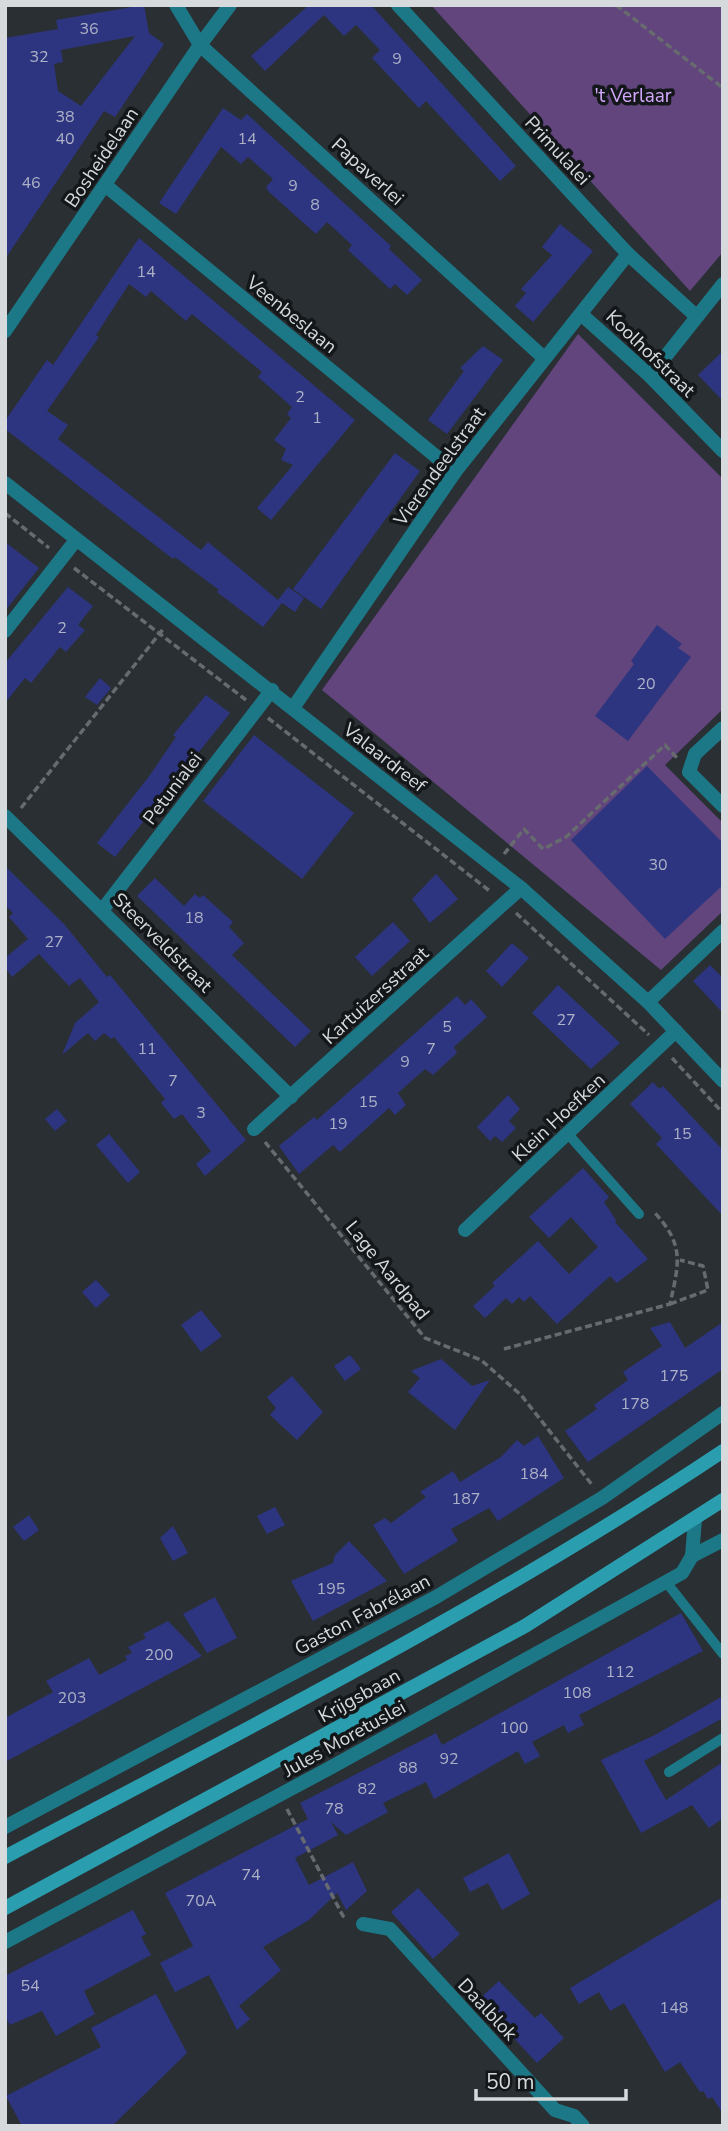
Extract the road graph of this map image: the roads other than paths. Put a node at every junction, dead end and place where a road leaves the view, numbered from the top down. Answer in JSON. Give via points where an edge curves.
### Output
{"nodes":[{"id":1,"x":176,"y":5,"type":"edge"},
{"id":2,"x":230,"y":5,"type":"edge"},
{"id":3,"x":398,"y":5,"type":"edge"},
{"id":4,"x":200,"y":45,"type":"junction"},
{"id":5,"x":105,"y":186,"type":"junction"},
{"id":6,"x":628,"y":254,"type":"junction"},
{"id":7,"x":723,"y":284,"type":"edge"},
{"id":8,"x":581,"y":314,"type":"junction"},
{"id":9,"x":696,"y":316,"type":"junction"},
{"id":10,"x":5,"y":331,"type":"edge"},
{"id":11,"x":544,"y":358,"type":"junction"},
{"id":12,"x":650,"y":376,"type":"junction"},
{"id":13,"x":723,"y":451,"type":"edge"},
{"id":14,"x":455,"y":472,"type":"junction"},
{"id":15,"x":5,"y":483,"type":"edge"},
{"id":16,"x":76,"y":540,"type":"junction"},
{"id":17,"x":5,"y":631,"type":"edge"},
{"id":18,"x":272,"y":690,"type":"junction"},
{"id":19,"x":293,"y":708,"type":"junction"},
{"id":20,"x":723,"y":727,"type":"edge"},
{"id":21,"x":723,"y":806,"type":"edge"},
{"id":22,"x":8,"y":818,"type":"edge"},
{"id":23,"x":521,"y":888,"type":"junction"},
{"id":24,"x":103,"y":909,"type":"junction"},
{"id":25,"x":723,"y":931,"type":"edge"},
{"id":26,"x":648,"y":1002,"type":"junction"},
{"id":27,"x":676,"y":1031,"type":"junction"},
{"id":28,"x":723,"y":1081,"type":"edge"},
{"id":29,"x":291,"y":1097,"type":"junction"},
{"id":30,"x":254,"y":1129,"type":"road end"},
{"id":31,"x":568,"y":1134,"type":"junction"},
{"id":32,"x":639,"y":1214,"type":"dead end"},
{"id":33,"x":465,"y":1230,"type":"dead end"},
{"id":34,"x":723,"y":1413,"type":"edge"},
{"id":35,"x":723,"y":1451,"type":"edge"},
{"id":36,"x":723,"y":1500,"type":"edge"},
{"id":37,"x":695,"y":1519,"type":"junction"},
{"id":38,"x":723,"y":1541,"type":"edge"},
{"id":39,"x":692,"y":1556,"type":"junction"},
{"id":40,"x":666,"y":1582,"type":"junction"},
{"id":41,"x":723,"y":1654,"type":"edge"},
{"id":42,"x":723,"y":1738,"type":"edge"},
{"id":43,"x":669,"y":1772,"type":"dead end"},
{"id":44,"x":5,"y":1828,"type":"edge"},
{"id":45,"x":5,"y":1857,"type":"edge"},
{"id":46,"x":5,"y":1908,"type":"edge"},
{"id":47,"x":363,"y":1924,"type":"road end"},
{"id":48,"x":5,"y":1942,"type":"edge"},
{"id":49,"x":583,"y":2126,"type":"edge"}],
"edges":[{"from":1,"to":4,"type":"street","name":"Papaverlei"},
{"from":2,"to":4,"type":"street","name":"Bosheidelaan"},
{"from":3,"to":6,"type":"street","name":"Primulalei"},
{"from":4,"to":5,"type":"street","name":"Bosheidelaan"},
{"from":4,"to":11,"type":"street","name":"Papaverlei"},
{"from":5,"to":10,"type":"street","name":"Bosheidelaan"},
{"from":5,"to":14,"type":"street","name":"Veenbeslaan"},
{"from":6,"to":8,"type":"street","name":"Vierendeelstraat"},
{"from":6,"to":9,"type":"street","name":"Primulalei"},
{"from":7,"to":9,"type":"street"},
{"from":8,"to":11,"type":"street","name":"Vierendeelstraat"},
{"from":8,"to":12,"type":"street","name":"Koolhofstraat"},
{"from":9,"to":12,"type":"street"},
{"from":11,"to":14,"type":"street","name":"Vierendeelstraat"},
{"from":12,"to":13,"type":"street","name":"Koolhofstraat"},
{"from":14,"to":19,"type":"street","name":"Vierendeelstraat"},
{"from":15,"to":16,"type":"street","name":"Valaardreef"},
{"from":16,"to":17,"type":"street"},
{"from":16,"to":18,"type":"street","name":"Valaardreef"},
{"from":18,"to":19,"type":"street","name":"Valaardreef"},
{"from":18,"to":24,"type":"street","name":"Petunialei"},
{"from":19,"to":23,"type":"street","name":"Valaardreef"},
{"from":20,"to":21,"type":"street","via":[[695,754],[689,772]]},
{"from":22,"to":24,"type":"street","name":"Steerveldstraat"},
{"from":23,"to":26,"type":"street","name":"Valaardreef"},
{"from":23,"to":29,"type":"street","name":"Kartuizersstraat"},
{"from":24,"to":29,"type":"street","name":"Steerveldstraat"},
{"from":25,"to":26,"type":"street"},
{"from":26,"to":27,"type":"street","name":"Valaardreef"},
{"from":27,"to":28,"type":"street","name":"Valaardreef"},
{"from":27,"to":31,"type":"street","name":"Klein Hoefken"},
{"from":29,"to":30,"type":"street","name":"Kartuizersstraat"},
{"from":31,"to":32,"type":"lane"},
{"from":31,"to":33,"type":"street","name":"Klein Hoefken"},
{"from":34,"to":44,"type":"street","name":"Gaston Fabrélaan","via":[[602,1497],[436,1597]]},
{"from":35,"to":45,"type":"main road","name":"Krijgsbaan","via":[[472,1607]]},
{"from":36,"to":37,"type":"main road","name":"Krijgsbaan"},
{"from":37,"to":39,"type":"street"},
{"from":37,"to":46,"type":"main road","name":"Krijgsbaan","via":[[525,1626]]},
{"from":38,"to":39,"type":"street","name":"Jules Moretuslei"},
{"from":39,"to":40,"type":"street","name":"Jules Moretuslei","via":[[682,1573]]},
{"from":40,"to":41,"type":"lane"},
{"from":40,"to":48,"type":"street","name":"Jules Moretuslei"},
{"from":42,"to":43,"type":"lane"},
{"from":47,"to":49,"type":"street","name":"Daalblok","via":[[390,1929],[555,2110],[575,2116]]}]}
